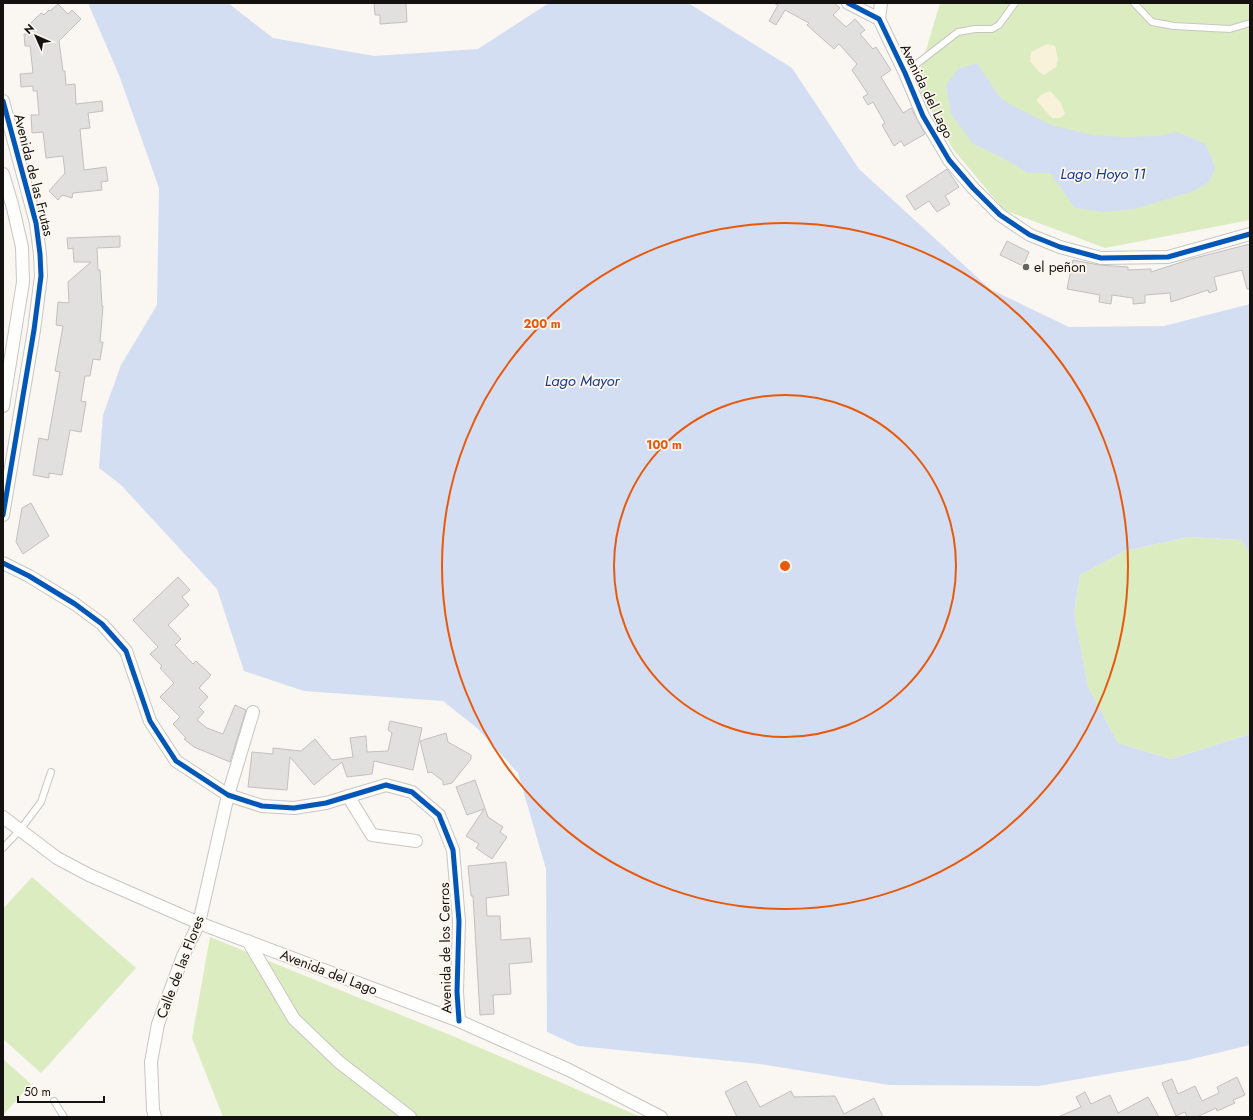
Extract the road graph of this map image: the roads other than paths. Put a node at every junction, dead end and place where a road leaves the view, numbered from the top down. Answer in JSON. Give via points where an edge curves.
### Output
{"nodes":[{"id":1,"x":848,"y":3,"type":"edge"},
{"id":2,"x":881,"y":3,"type":"edge"},
{"id":3,"x":1016,"y":3,"type":"edge"},
{"id":4,"x":1134,"y":3,"type":"edge"},
{"id":5,"x":879,"y":19,"type":"junction"},
{"id":6,"x":1250,"y":22,"type":"edge"},
{"id":7,"x":905,"y":73,"type":"junction"},
{"id":8,"x":3,"y":101,"type":"edge"},
{"id":9,"x":3,"y":174,"type":"edge"},
{"id":10,"x":1250,"y":234,"type":"edge"},
{"id":11,"x":3,"y":406,"type":"edge"},
{"id":12,"x":3,"y":515,"type":"edge"},
{"id":13,"x":3,"y":563,"type":"edge"},
{"id":14,"x":253,"y":712,"type":"dead end"},
{"id":15,"x":51,"y":772,"type":"dead end"},
{"id":16,"x":228,"y":795,"type":"junction"},
{"id":17,"x":348,"y":796,"type":"junction"},
{"id":18,"x":3,"y":817,"type":"edge"},
{"id":19,"x":20,"y":830,"type":"junction"},
{"id":20,"x":416,"y":841,"type":"dead end"},
{"id":21,"x":3,"y":848,"type":"edge"},
{"id":22,"x":199,"y":923,"type":"junction"},
{"id":23,"x":248,"y":941,"type":"junction"},
{"id":24,"x":459,"y":1022,"type":"junction"},
{"id":25,"x":54,"y":1101,"type":"dead end"},
{"id":26,"x":64,"y":1117,"type":"edge"},
{"id":27,"x":155,"y":1117,"type":"edge"},
{"id":28,"x":410,"y":1117,"type":"edge"},
{"id":29,"x":661,"y":1117,"type":"edge"}],
"edges":[{"from":1,"to":5,"type":"street"},
{"from":2,"to":5,"type":"street"},
{"from":3,"to":7,"type":"lane","via":[[999,25],[992,29],[958,32]]},
{"from":4,"to":6,"type":"lane","via":[[1152,22],[1174,26],[1230,29]]},
{"from":5,"to":7,"type":"street","name":"Avenida del Lago"},
{"from":7,"to":10,"type":"street","name":"Avenida del Lago","via":[[923,116],[949,160],[1000,215],[1030,235],[1060,247],[1101,258],[1168,257]]},
{"from":8,"to":12,"type":"street","name":"Avenida de las Frutas","via":[[36,223],[41,276]]},
{"from":9,"to":11,"type":"street","via":[[22,247],[23,282]]},
{"from":13,"to":16,"type":"street","name":"Avenida de los Cerros","via":[[75,604],[102,624],[126,651],[150,721],[176,761]]},
{"from":14,"to":16,"type":"street","name":"Calle de las Flores"},
{"from":15,"to":19,"type":"lane","via":[[41,802]]},
{"from":16,"to":17,"type":"street","name":"Avenida de los Cerros","via":[[262,806],[294,808],[326,803]]},
{"from":16,"to":22,"type":"street","name":"Calle de las Flores"},
{"from":17,"to":20,"type":"street","via":[[372,835]]},
{"from":17,"to":24,"type":"street","name":"Avenida de los Cerros","via":[[386,785],[412,792],[439,815],[453,850],[459,921]]},
{"from":18,"to":19,"type":"street","name":"Avenida del Lago"},
{"from":19,"to":21,"type":"lane"},
{"from":19,"to":22,"type":"street","name":"Avenida del Lago","via":[[57,858],[89,875]]},
{"from":22,"to":23,"type":"street","name":"Avenida del Lago"},
{"from":22,"to":27,"type":"street","name":"Calle de las Flores","via":[[183,956],[158,1024],[151,1062]]},
{"from":23,"to":24,"type":"street","name":"Avenida del Lago"},
{"from":23,"to":28,"type":"street","via":[[294,1019],[340,1062]]},
{"from":24,"to":29,"type":"street","name":"Avenida del Lago","via":[[569,1070]]},
{"from":25,"to":26,"type":"lane"}]}
